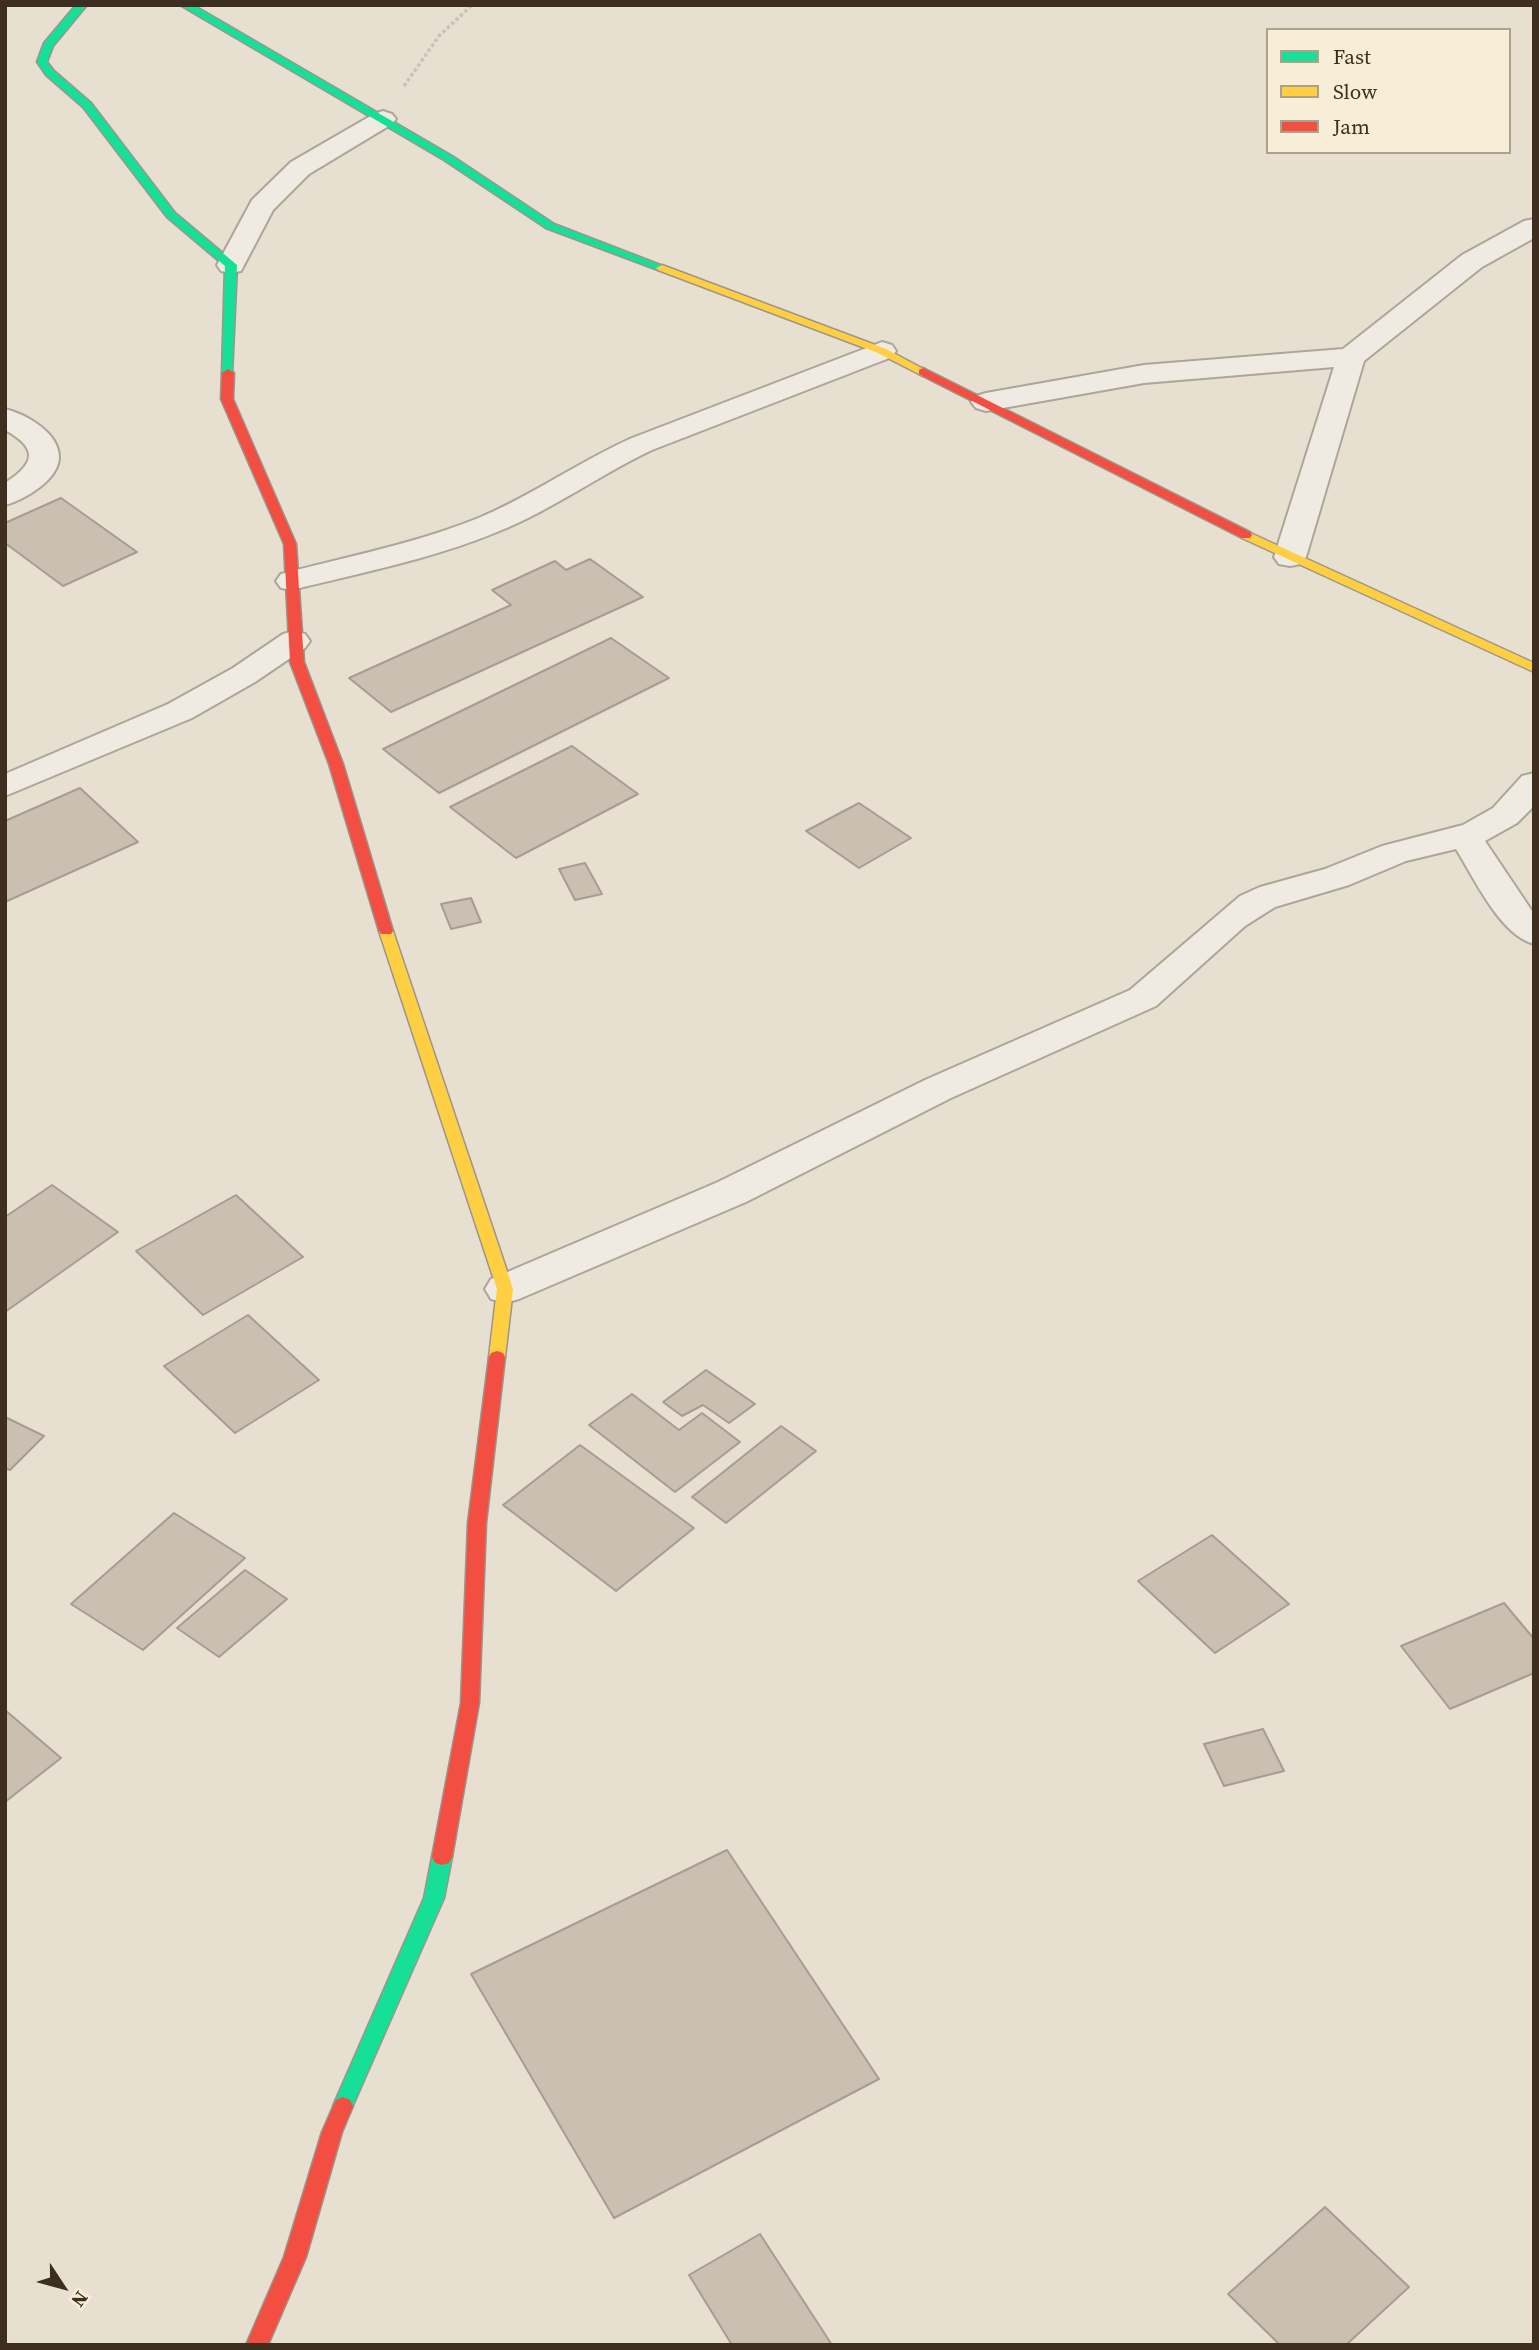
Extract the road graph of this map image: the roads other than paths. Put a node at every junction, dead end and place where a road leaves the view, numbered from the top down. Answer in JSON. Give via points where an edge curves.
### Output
{"nodes":[{"id":1,"x":82,"y":5,"type":"edge"},
{"id":2,"x":185,"y":5,"type":"edge"},
{"id":3,"x":383,"y":119,"type":"junction"},
{"id":4,"x":1534,"y":227,"type":"edge"},
{"id":5,"x":230,"y":265,"type":"junction"},
{"id":6,"x":882,"y":351,"type":"junction"},
{"id":7,"x":1351,"y":356,"type":"junction"},
{"id":8,"x":986,"y":402,"type":"junction"},
{"id":9,"x":5,"y":418,"type":"edge"},
{"id":10,"x":5,"y":496,"type":"edge"},
{"id":11,"x":1290,"y":557,"type":"junction"},
{"id":12,"x":292,"y":581,"type":"junction"},
{"id":13,"x":294,"y":641,"type":"junction"},
{"id":14,"x":1534,"y":668,"type":"edge"},
{"id":15,"x":1534,"y":783,"type":"edge"},
{"id":16,"x":5,"y":786,"type":"edge"},
{"id":17,"x":1466,"y":838,"type":"junction"},
{"id":18,"x":1534,"y":933,"type":"edge"},
{"id":19,"x":505,"y":1289,"type":"junction"},
{"id":20,"x":257,"y":2345,"type":"edge"}],
"edges":[{"from":1,"to":5,"type":"street","via":[[48,45],[42,62],[87,105],[171,215]]},
{"from":2,"to":3,"type":"street"},
{"from":3,"to":5,"type":"street","via":[[300,168],[261,206]]},
{"from":3,"to":6,"type":"street","via":[[550,226]]},
{"from":4,"to":7,"type":"street","via":[[1472,261]]},
{"from":5,"to":12,"type":"street","via":[[227,399],[290,544]]},
{"from":6,"to":8,"type":"street"},
{"from":6,"to":12,"type":"street","via":[[620,454],[488,525],[445,541]]},
{"from":7,"to":8,"type":"street","via":[[1144,374]]},
{"from":7,"to":11,"type":"street"},
{"from":8,"to":11,"type":"street"},
{"from":9,"to":10,"type":"street","via":[[29,429],[44,451],[44,462],[36,474]]},
{"from":11,"to":14,"type":"street"},
{"from":12,"to":13,"type":"street"},
{"from":13,"to":16,"type":"street","via":[[180,711]]},
{"from":13,"to":19,"type":"street","via":[[297,662],[336,764],[405,992]]},
{"from":15,"to":17,"type":"street","via":[[1518,805]]},
{"from":17,"to":18,"type":"street","via":[[1519,920]]},
{"from":17,"to":19,"type":"street","via":[[1400,852],[1252,904],[1143,998],[938,1089],[732,1192]]},
{"from":19,"to":20,"type":"street","via":[[477,1523],[470,1703],[434,1898],[332,2132],[295,2257]]}]}
